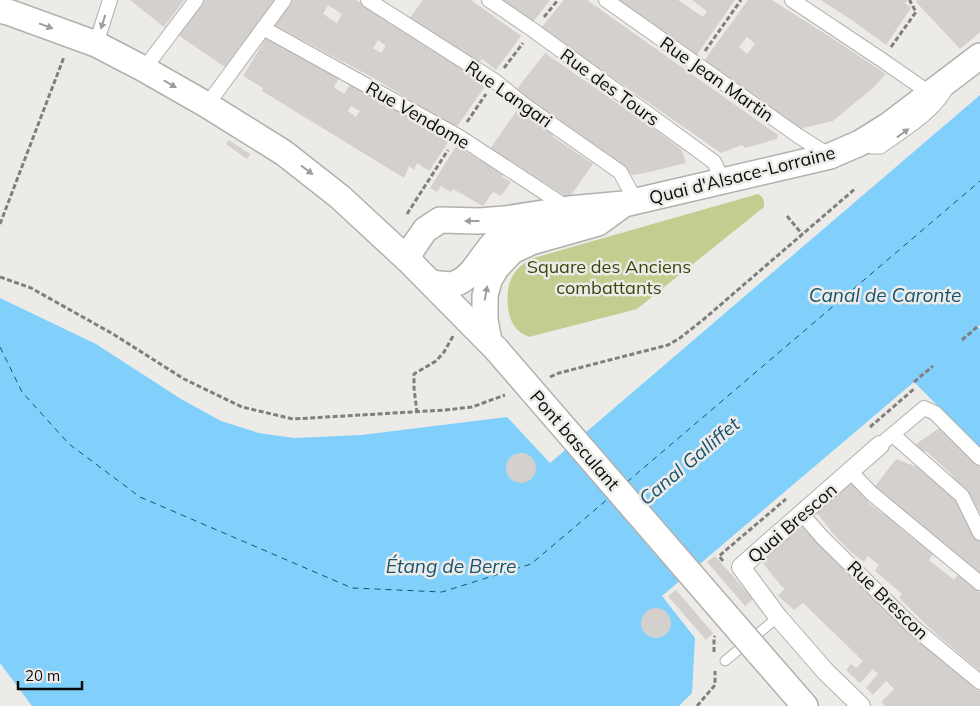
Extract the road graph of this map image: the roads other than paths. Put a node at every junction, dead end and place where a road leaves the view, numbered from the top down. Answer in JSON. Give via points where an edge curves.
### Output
{"nodes":[{"id":1,"x":110,"y":0,"type":"edge"},
{"id":2,"x":196,"y":0,"type":"edge"},
{"id":3,"x":284,"y":0,"type":"edge"},
{"id":4,"x":368,"y":0,"type":"edge"},
{"id":5,"x":490,"y":0,"type":"edge"},
{"id":6,"x":606,"y":0,"type":"edge"},
{"id":7,"x":792,"y":0,"type":"edge"},
{"id":8,"x":0,"y":10,"type":"edge"},
{"id":9,"x":263,"y":28,"type":"junction"},
{"id":10,"x":85,"y":40,"type":"junction"},
{"id":11,"x":980,"y":56,"type":"edge"},
{"id":12,"x":144,"y":69,"type":"junction"},
{"id":13,"x":958,"y":73,"type":"junction"},
{"id":14,"x":931,"y":94,"type":"junction"},
{"id":15,"x":207,"y":105,"type":"junction"},
{"id":16,"x":860,"y":144,"type":"junction"},
{"id":17,"x":830,"y":156,"type":"junction"},
{"id":18,"x":723,"y":181,"type":"junction"},
{"id":19,"x":630,"y":202,"type":"junction"},
{"id":20,"x":569,"y":209,"type":"junction"},
{"id":21,"x":408,"y":260,"type":"junction"},
{"id":22,"x":431,"y":283,"type":"junction"},
{"id":23,"x":493,"y":345,"type":"junction"},
{"id":24,"x":886,"y":440,"type":"junction"},
{"id":25,"x":980,"y":458,"type":"edge"},
{"id":26,"x":850,"y":471,"type":"junction"},
{"id":27,"x":802,"y":514,"type":"junction"},
{"id":28,"x":980,"y":533,"type":"edge"},
{"id":29,"x":980,"y":583,"type":"edge"},
{"id":30,"x":778,"y":617,"type":"junction"},
{"id":31,"x":725,"y":661,"type":"dead end"},
{"id":32,"x":980,"y":682,"type":"edge"},
{"id":33,"x":805,"y":706,"type":"edge"},
{"id":34,"x":861,"y":706,"type":"edge"}],
"edges":[{"from":1,"to":10,"type":"street","one_way":true},
{"from":2,"to":12,"type":"street"},
{"from":3,"to":9,"type":"street"},
{"from":4,"to":19,"type":"street","name":"Rue Langari","via":[[495,81],[620,172]]},
{"from":5,"to":18,"type":"street","name":"Rue des Tours","via":[[714,162]]},
{"from":6,"to":17,"type":"street","name":"Rue Jean Martin"},
{"from":7,"to":14,"type":"street"},
{"from":8,"to":10,"type":"main road","name":"Pont basculant","one_way":true},
{"from":9,"to":15,"type":"street"},
{"from":9,"to":20,"type":"street","name":"Rue Vendome","via":[[458,136]]},
{"from":10,"to":12,"type":"main road","name":"Pont basculant"},
{"from":11,"to":13,"type":"main road","name":"Quai d'Alsace-Lorraine"},
{"from":12,"to":15,"type":"main road","name":"Pont basculant","one_way":true},
{"from":13,"to":14,"type":"main road","name":"Quai d'Alsace-Lorraine"},
{"from":16,"to":13,"type":"lane","one_way":true,"via":[[881,149],[932,112]]},
{"from":14,"to":16,"type":"main road","name":"Quai d'Alsace-Lorraine"},
{"from":15,"to":21,"type":"main road","name":"Pont basculant","one_way":true,"via":[[316,177]]},
{"from":16,"to":17,"type":"main road","name":"Quai d'Alsace-Lorraine"},
{"from":17,"to":18,"type":"main road","name":"Quai d'Alsace-Lorraine"},
{"from":18,"to":19,"type":"main road","name":"Quai d'Alsace-Lorraine"},
{"from":19,"to":20,"type":"main road","name":"Quai d'Alsace-Lorraine"},
{"from":19,"to":22,"type":"main road","via":[[509,232],[497,239],[466,278],[453,284]]},
{"from":23,"to":19,"type":"main road","name":"Quai d'Alsace-Lorraine","one_way":true,"via":[[485,320],[485,296],[489,280],[512,251],[531,242],[598,223]]},
{"from":20,"to":21,"type":"main road","name":"Quai d'Alsace-Lorraine","one_way":true,"via":[[505,220],[440,220],[425,230]]},
{"from":21,"to":22,"type":"main road","name":"Pont basculant"},
{"from":22,"to":23,"type":"main road","name":"Pont basculant"},
{"from":23,"to":33,"type":"main road","name":"Pont basculant","bridge":true},
{"from":24,"to":25,"type":"street","name":"Quai Brescon","via":[[924,408],[935,413]]},
{"from":24,"to":26,"type":"street","name":"Quai Brescon"},
{"from":24,"to":28,"type":"street","via":[[962,496]]},
{"from":26,"to":27,"type":"street","name":"Quai Brescon"},
{"from":26,"to":29,"type":"street","via":[[871,493]]},
{"from":27,"to":30,"type":"street","name":"Quai Brescon","via":[[741,568]]},
{"from":27,"to":32,"type":"street","name":"Rue Brescon","via":[[912,626]]},
{"from":30,"to":31,"type":"lane"},
{"from":30,"to":34,"type":"street","name":"Quai Brescon"}]}
